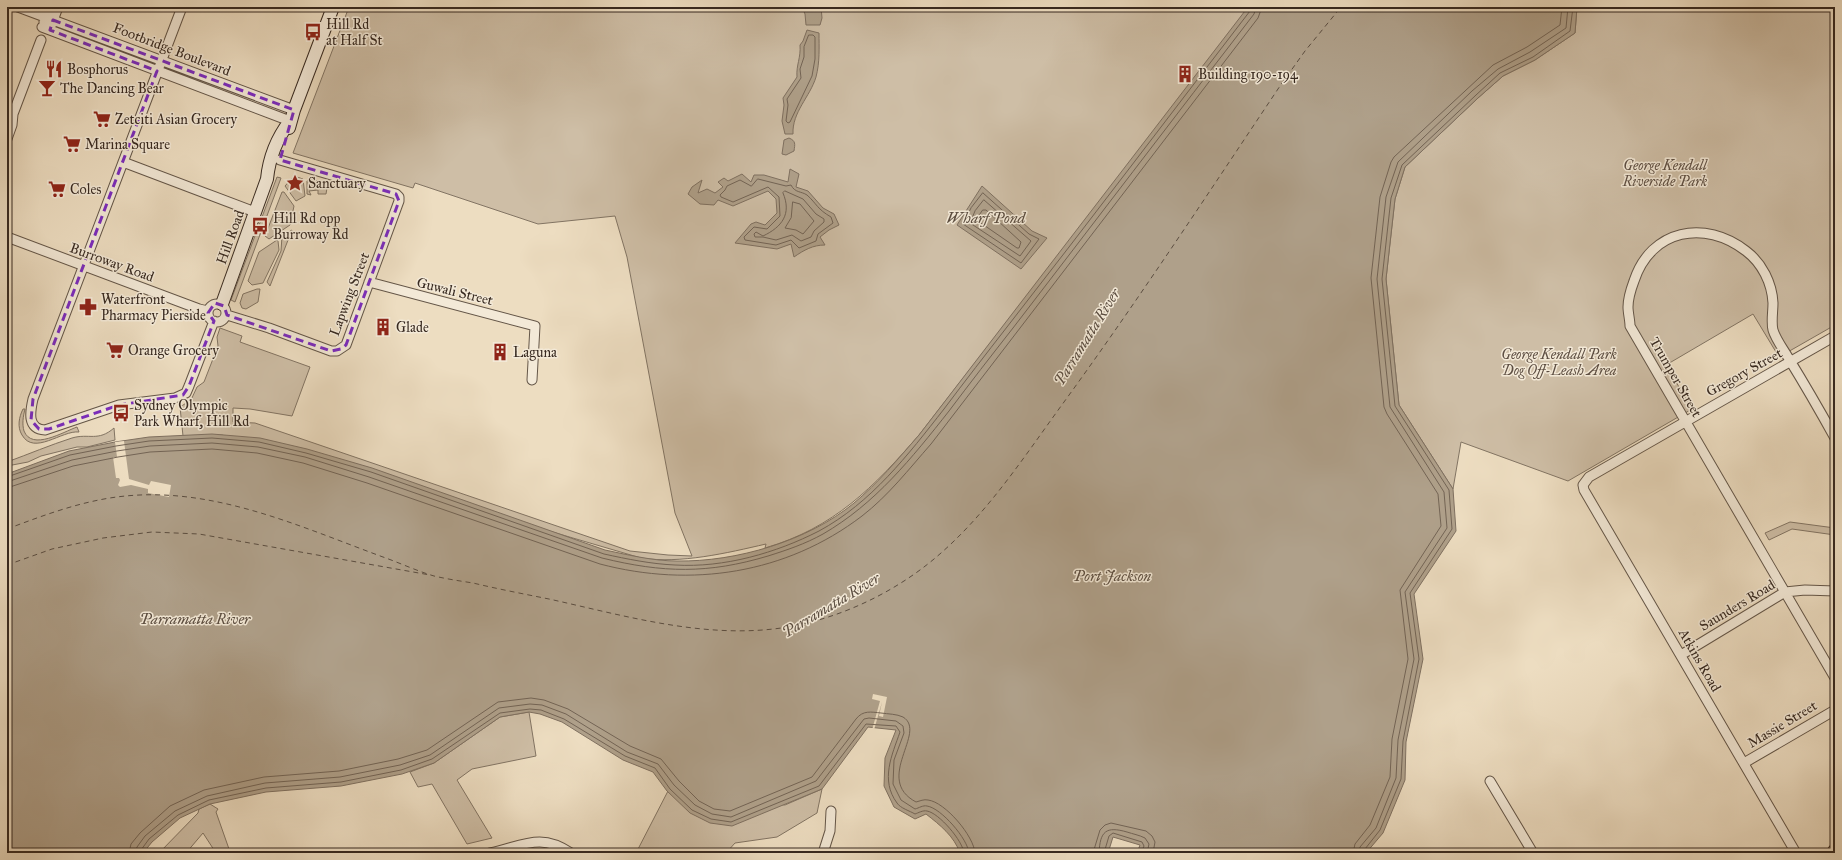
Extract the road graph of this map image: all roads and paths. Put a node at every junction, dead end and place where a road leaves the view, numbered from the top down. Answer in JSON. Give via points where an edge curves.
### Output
{"nodes":[{"id":1,"x":18,"y":7,"type":"edge"},
{"id":2,"x":50,"y":7,"type":"edge"},
{"id":3,"x":58,"y":7,"type":"edge"},
{"id":4,"x":182,"y":7,"type":"edge"},
{"id":5,"x":330,"y":8,"type":"edge"},
{"id":6,"x":49,"y":19,"type":"junction"},
{"id":7,"x":46,"y":29,"type":"junction"},
{"id":8,"x":161,"y":60,"type":"junction"},
{"id":9,"x":158,"y":71,"type":"junction"},
{"id":10,"x":292,"y":116,"type":"junction"},
{"id":11,"x":10,"y":118,"type":"edge"},
{"id":12,"x":7,"y":139,"type":"edge"},
{"id":13,"x":280,"y":160,"type":"junction"},
{"id":14,"x":123,"y":162,"type":"junction"},
{"id":15,"x":267,"y":179,"type":"junction"},
{"id":16,"x":255,"y":212,"type":"junction"},
{"id":17,"x":7,"y":237,"type":"edge"},
{"id":18,"x":84,"y":266,"type":"junction"},
{"id":19,"x":369,"y":282,"type":"junction"},
{"id":20,"x":224,"y":309,"type":"junction"},
{"id":21,"x":208,"y":311,"type":"junction"},
{"id":22,"x":214,"y":322,"type":"junction"},
{"id":23,"x":1835,"y":336,"type":"edge"},
{"id":24,"x":1791,"y":362,"type":"junction"},
{"id":25,"x":532,"y":380,"type":"dead end"},
{"id":26,"x":1686,"y":421,"type":"junction"},
{"id":27,"x":1835,"y":438,"type":"edge"},
{"id":28,"x":1585,"y":481,"type":"joint"},
{"id":29,"x":1835,"y":591,"type":"edge"},
{"id":30,"x":1785,"y":592,"type":"junction"},
{"id":31,"x":1681,"y":655,"type":"junction"},
{"id":32,"x":1835,"y":678,"type":"edge"},
{"id":33,"x":1835,"y":710,"type":"edge"},
{"id":34,"x":1744,"y":763,"type":"junction"},
{"id":35,"x":1490,"y":782,"type":"dead end"},
{"id":36,"x":831,"y":811,"type":"dead end"},
{"id":37,"x":1835,"y":850,"type":"edge"},
{"id":38,"x":492,"y":853,"type":"edge"},
{"id":39,"x":572,"y":853,"type":"edge"},
{"id":40,"x":823,"y":853,"type":"edge"},
{"id":41,"x":1533,"y":853,"type":"edge"},
{"id":42,"x":1796,"y":853,"type":"edge"},
{"id":43,"x":1833,"y":853,"type":"edge"}],
"edges":[{"from":1,"to":6,"type":"street","name":"Footbridge Boulevard"},
{"from":2,"to":6,"type":"street"},
{"from":3,"to":6,"type":"street"},
{"from":4,"to":8,"type":"street"},
{"from":5,"to":10,"type":"street","name":"Hill Road"},
{"from":6,"to":7,"type":"street"},
{"from":6,"to":8,"type":"street","name":"Footbridge Boulevard"},
{"from":7,"to":9,"type":"street","name":"Footbridge Boulevard"},
{"from":7,"to":11,"type":"street","via":[[46,38],[41,40]]},
{"from":8,"to":9,"type":"street"},
{"from":8,"to":10,"type":"street","name":"Footbridge Boulevard"},
{"from":9,"to":10,"type":"street","name":"Footbridge Boulevard"},
{"from":9,"to":14,"type":"street"},
{"from":10,"to":13,"type":"street","name":"Hill Road"},
{"from":10,"to":15,"type":"street","name":"Hill Road","via":[[282,132],[269,166]]},
{"from":11,"to":12,"type":"street","via":[[12,126]]},
{"from":13,"to":15,"type":"street","name":"Hill Road"},
{"from":13,"to":19,"type":"street","name":"Lapwing Street","via":[[399,197]]},
{"from":14,"to":16,"type":"street"},
{"from":14,"to":18,"type":"street"},
{"from":15,"to":16,"type":"street","name":"Hill Road"},
{"from":16,"to":20,"type":"street","name":"Hill Road"},
{"from":17,"to":18,"type":"street","name":"Burroway Road"},
{"from":18,"to":21,"type":"street","name":"Burroway Road"},
{"from":18,"to":22,"type":"street","via":[[33,400],[30,417],[39,429],[49,429],[119,405],[183,395],[189,386]]},
{"from":19,"to":20,"type":"street","name":"Lapwing Street","via":[[346,344],[337,351],[265,327]]},
{"from":19,"to":25,"type":"street","name":"Guwali Street","via":[[535,326]]},
{"from":20,"to":21,"type":"street","via":[[214,304]]},
{"from":20,"to":22,"type":"street","via":[[221,321]]},
{"from":21,"to":22,"type":"street"},
{"from":23,"to":24,"type":"street","name":"Gregory Street"},
{"from":24,"to":26,"type":"street","name":"Gregory Street"},
{"from":24,"to":26,"type":"street","name":"Trumper Street","via":[[1773,330],[1770,285],[1761,266],[1747,251],[1714,233],[1677,235],[1661,243],[1648,255],[1637,272],[1628,307],[1630,326]]},
{"from":24,"to":27,"type":"street"},
{"from":26,"to":28,"type":"street","name":"Gregory Street"},
{"from":26,"to":30,"type":"street","name":"Trumper Street"},
{"from":28,"to":31,"type":"street","name":"Atkins Road","via":[[1584,490]]},
{"from":29,"to":30,"type":"street","name":"Saunders Road"},
{"from":30,"to":31,"type":"street","name":"Saunders Road"},
{"from":30,"to":32,"type":"street","name":"Trumper Street"},
{"from":31,"to":34,"type":"street","name":"Atkins Road"},
{"from":33,"to":34,"type":"street","name":"Massie Street"},
{"from":34,"to":42,"type":"street","name":"Atkins Road"},
{"from":35,"to":41,"type":"street"},
{"from":36,"to":40,"type":"street","via":[[830,830]]},
{"from":37,"to":43,"type":"street"},
{"from":38,"to":39,"type":"street","via":[[540,840],[553,843]]}]}
